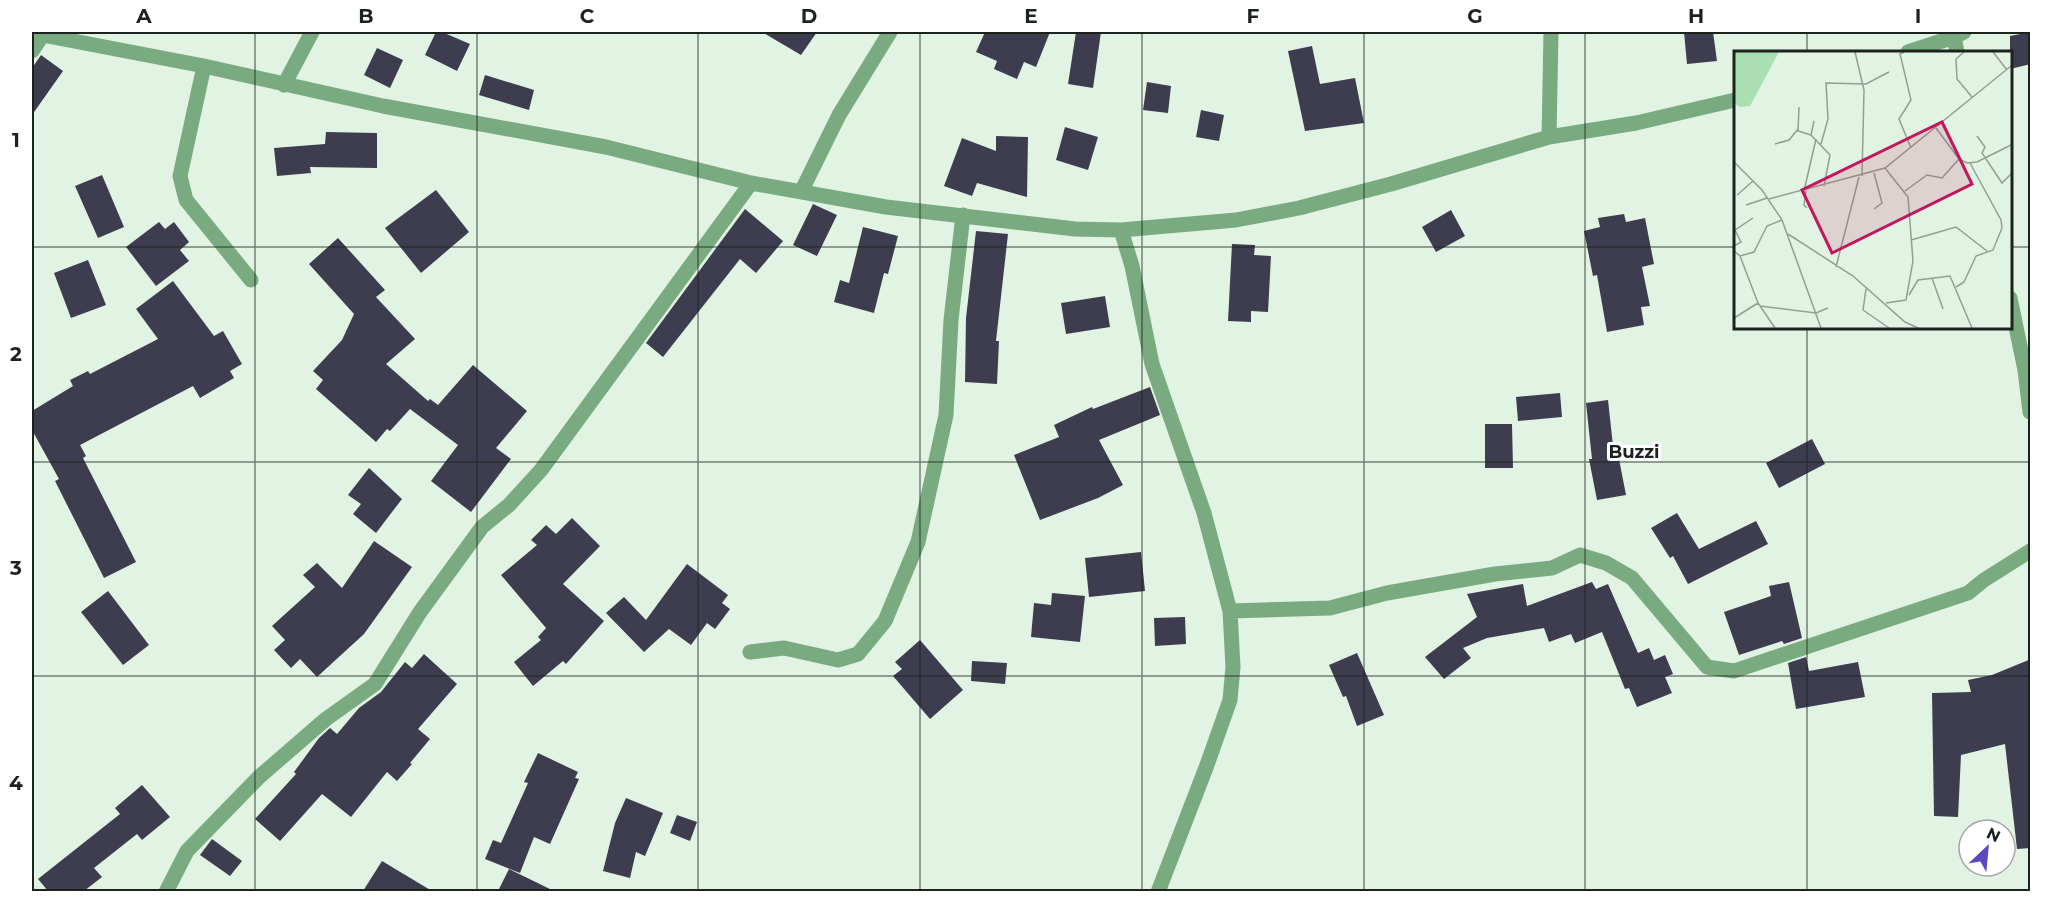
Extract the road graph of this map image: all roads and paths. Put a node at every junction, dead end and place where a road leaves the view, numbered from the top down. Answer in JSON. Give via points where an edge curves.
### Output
{"nodes":[{"id":1,"x":312,"y":32,"type":"edge"},
{"id":2,"x":890,"y":32,"type":"edge"},
{"id":3,"x":1551,"y":32,"type":"edge"},
{"id":4,"x":37,"y":34,"type":"edge"},
{"id":5,"x":1959,"y":34,"type":"edge"},
{"id":6,"x":32,"y":51,"type":"edge"},
{"id":7,"x":1911,"y":51,"type":"edge"},
{"id":8,"x":1957,"y":51,"type":"edge"},
{"id":9,"x":204,"y":66,"type":"junction"},
{"id":10,"x":284,"y":85,"type":"junction"},
{"id":11,"x":1734,"y":100,"type":"edge"},
{"id":12,"x":1549,"y":137,"type":"junction"},
{"id":13,"x":751,"y":183,"type":"junction"},
{"id":14,"x":801,"y":192,"type":"junction"},
{"id":15,"x":963,"y":215,"type":"junction"},
{"id":16,"x":1121,"y":230,"type":"junction"},
{"id":17,"x":251,"y":280,"type":"dead end"},
{"id":18,"x":2011,"y":303,"type":"edge"},
{"id":19,"x":2031,"y":412,"type":"edge"},
{"id":20,"x":2031,"y":551,"type":"edge"},
{"id":21,"x":1230,"y":611,"type":"junction"},
{"id":22,"x":750,"y":652,"type":"dead end"},
{"id":23,"x":166,"y":891,"type":"edge"},
{"id":24,"x":1158,"y":891,"type":"edge"}],
"edges":[{"from":1,"to":10,"type":"street"},
{"from":2,"to":14,"type":"street","via":[[839,115]]},
{"from":3,"to":12,"type":"street"},
{"from":4,"to":6,"type":"street"},
{"from":4,"to":9,"type":"street"},
{"from":5,"to":7,"type":"street"},
{"from":5,"to":8,"type":"street"},
{"from":9,"to":10,"type":"street"},
{"from":9,"to":17,"type":"street","via":[[180,176],[186,200]]},
{"from":10,"to":13,"type":"street","via":[[606,147]]},
{"from":11,"to":12,"type":"street","via":[[1636,123]]},
{"from":12,"to":16,"type":"street","via":[[1299,208],[1236,220]]},
{"from":13,"to":14,"type":"street"},
{"from":13,"to":23,"type":"street","via":[[541,470],[482,527],[420,612],[375,684],[326,719],[259,777],[187,851]]},
{"from":14,"to":15,"type":"street"},
{"from":15,"to":16,"type":"street","via":[[1076,229]]},
{"from":15,"to":22,"type":"street","via":[[951,320],[946,415],[918,542],[885,621],[858,654],[838,660],[784,648]]},
{"from":16,"to":21,"type":"street","via":[[1152,364],[1204,513]]},
{"from":18,"to":19,"type":"street"},
{"from":20,"to":21,"type":"street","via":[[1968,592],[1734,671],[1707,667],[1632,578],[1606,563],[1580,555],[1552,568],[1398,591],[1330,608]]},
{"from":21,"to":24,"type":"street","via":[[1230,700]]}]}
